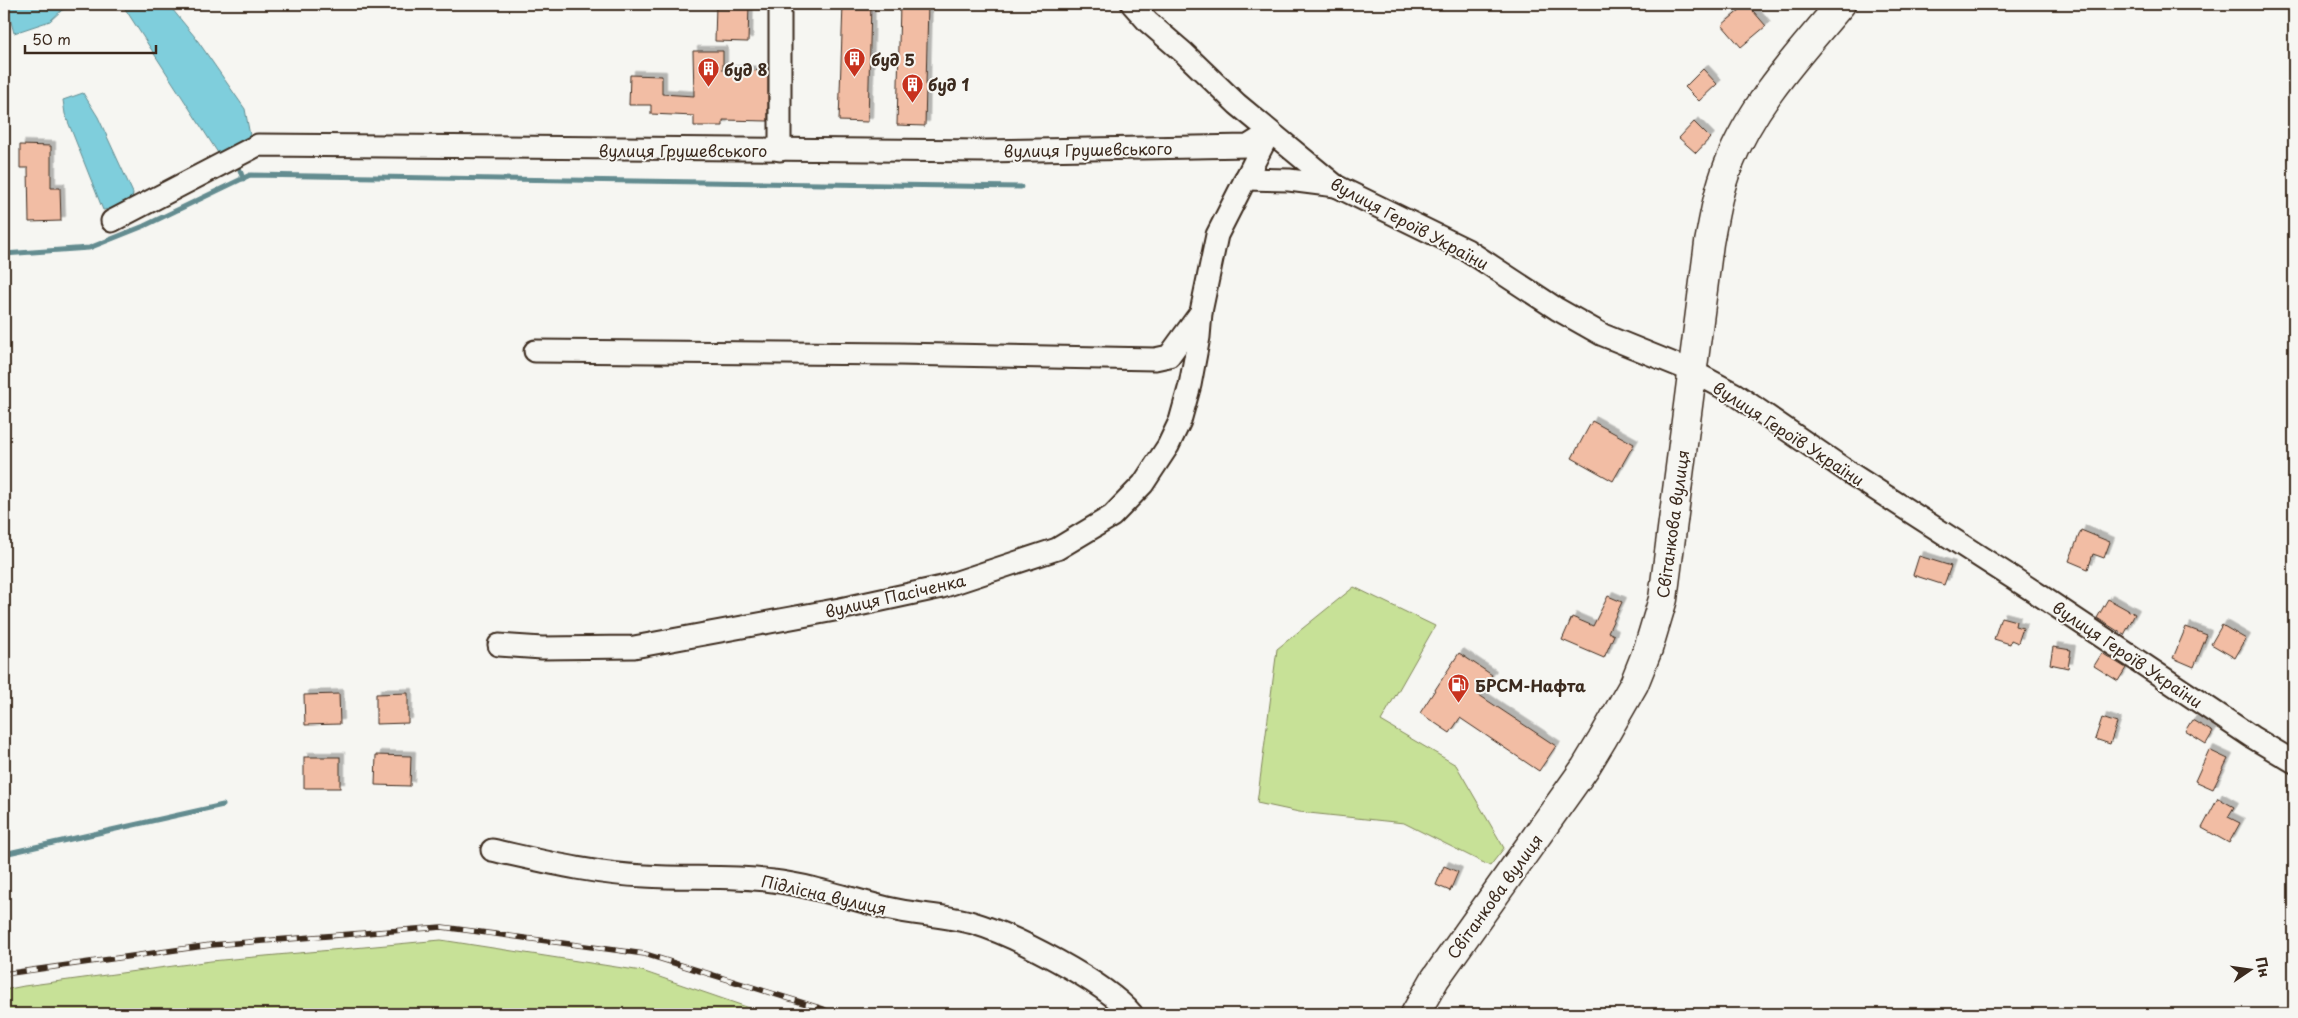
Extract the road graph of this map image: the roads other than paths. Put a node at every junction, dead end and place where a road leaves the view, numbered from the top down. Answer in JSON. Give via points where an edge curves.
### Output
{"nodes":[{"id":1,"x":780,"y":4,"type":"edge"},
{"id":2,"x":1132,"y":4,"type":"edge"},
{"id":3,"x":1841,"y":4,"type":"edge"},
{"id":4,"x":1269,"y":133,"type":"junction"},
{"id":5,"x":780,"y":150,"type":"junction"},
{"id":6,"x":1245,"y":179,"type":"junction"},
{"id":7,"x":1336,"y":186,"type":"junction"},
{"id":8,"x":112,"y":221,"type":"dead end"},
{"id":9,"x":1201,"y":312,"type":"junction"},
{"id":10,"x":536,"y":351,"type":"dead end"},
{"id":11,"x":1692,"y":371,"type":"junction"},
{"id":12,"x":499,"y":645,"type":"dead end"},
{"id":13,"x":2294,"y":762,"type":"edge"},
{"id":14,"x":492,"y":850,"type":"dead end"},
{"id":15,"x":1132,"y":1014,"type":"edge"},
{"id":16,"x":1415,"y":1014,"type":"edge"}],
"edges":[{"from":1,"to":5,"type":"street"},
{"from":2,"to":4,"type":"street","name":"вулиця Героїв України"},
{"from":3,"to":11,"type":"main road","name":"Світанкова вулиця","via":[[1775,83],[1747,126],[1728,165],[1716,201]]},
{"from":4,"to":5,"type":"street","name":"вулиця Грушевського","via":[[1248,146],[987,151]]},
{"from":4,"to":6,"type":"street","name":"вулиця Пасіченка"},
{"from":4,"to":7,"type":"street","name":"вулиця Героїв України"},
{"from":5,"to":8,"type":"street","name":"вулиця Грушевського","via":[[258,145]]},
{"from":6,"to":7,"type":"street"},
{"from":6,"to":9,"type":"street","name":"вулиця Пасіченка","via":[[1217,235]]},
{"from":7,"to":11,"type":"street","name":"вулиця Героїв України","via":[[1467,250],[1603,335]]},
{"from":9,"to":10,"type":"street","name":"вулиця Пасіченка","via":[[1169,356],[1154,359]]},
{"from":9,"to":12,"type":"street","name":"вулиця Пасіченка","via":[[1190,385],[1180,421],[1168,446],[1142,484],[1112,516],[1056,549],[942,587],[634,647]]},
{"from":11,"to":13,"type":"street","name":"вулиця Героїв України","via":[[1735,394],[2252,738]]},
{"from":11,"to":16,"type":"main road","name":"Світанкова вулиця","via":[[1663,599],[1634,684],[1585,768],[1440,972]]},
{"from":14,"to":15,"type":"street","name":"Підлісна вулиця","via":[[596,872],[776,881],[893,910],[973,923],[1015,940],[1085,976],[1125,1005]]}]}
